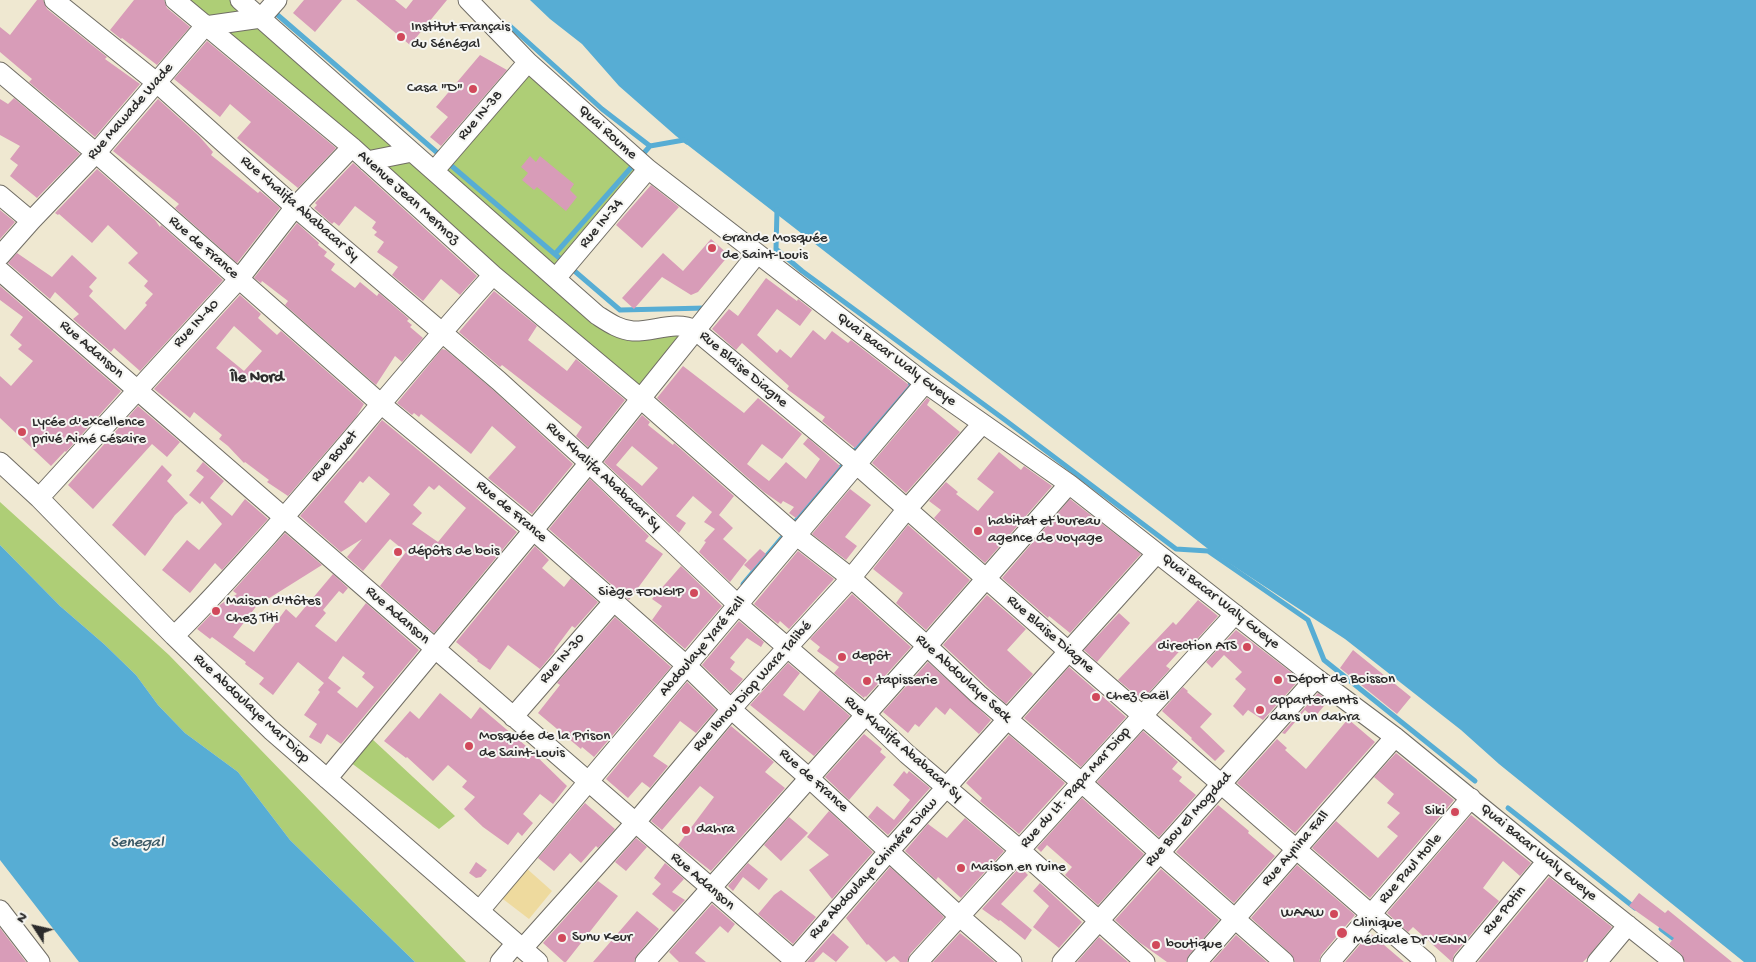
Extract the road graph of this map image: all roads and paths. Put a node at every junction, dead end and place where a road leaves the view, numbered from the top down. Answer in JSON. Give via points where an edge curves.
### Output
{"nodes":[{"id":1,"x":54,"y":0,"type":"edge"},
{"id":2,"x":175,"y":0,"type":"edge"},
{"id":3,"x":240,"y":0,"type":"edge"},
{"id":4,"x":278,"y":0,"type":"edge"},
{"id":5,"x":468,"y":0,"type":"edge"},
{"id":6,"x":261,"y":18,"type":"junction"},
{"id":7,"x":205,"y":26,"type":"junction"},
{"id":8,"x":528,"y":62,"type":"junction"},
{"id":9,"x":0,"y":72,"type":"edge"},
{"id":10,"x":156,"y":82,"type":"junction"},
{"id":11,"x":352,"y":146,"type":"junction"},
{"id":12,"x":412,"y":152,"type":"junction"},
{"id":13,"x":96,"y":153,"type":"junction"},
{"id":14,"x":367,"y":161,"type":"junction"},
{"id":15,"x":648,"y":169,"type":"junction"},
{"id":16,"x":434,"y":171,"type":"junction"},
{"id":17,"x":0,"y":195,"type":"edge"},
{"id":18,"x":296,"y":207,"type":"junction"},
{"id":19,"x":31,"y":221,"type":"junction"},
{"id":20,"x":757,"y":254,"type":"junction"},
{"id":21,"x":0,"y":256,"type":"edge"},
{"id":22,"x":0,"y":271,"type":"edge"},
{"id":23,"x":493,"y":275,"type":"junction"},
{"id":24,"x":556,"y":278,"type":"junction"},
{"id":25,"x":239,"y":279,"type":"junction"},
{"id":26,"x":695,"y":330,"type":"junction"},
{"id":27,"x":441,"y":332,"type":"junction"},
{"id":28,"x":925,"y":383,"type":"junction"},
{"id":29,"x":136,"y":390,"type":"junction"},
{"id":30,"x":640,"y":398,"type":"junction"},
{"id":31,"x":381,"y":404,"type":"junction"},
{"id":32,"x":982,"y":424,"type":"junction"},
{"id":33,"x":0,"y":462,"type":"edge"},
{"id":34,"x":589,"y":463,"type":"junction"},
{"id":35,"x":856,"y":464,"type":"junction"},
{"id":36,"x":1069,"y":484,"type":"junction"},
{"id":37,"x":39,"y":498,"type":"junction"},
{"id":38,"x":907,"y":509,"type":"junction"},
{"id":39,"x":284,"y":518,"type":"junction"},
{"id":40,"x":533,"y":530,"type":"junction"},
{"id":41,"x":797,"y":536,"type":"junction"},
{"id":42,"x":1157,"y":553,"type":"junction"},
{"id":43,"x":986,"y":577,"type":"junction"},
{"id":44,"x":850,"y":578,"type":"junction"},
{"id":45,"x":614,"y":602,"type":"junction"},
{"id":46,"x":738,"y":605,"type":"junction"},
{"id":47,"x":1235,"y":614,"type":"junction"},
{"id":48,"x":174,"y":636,"type":"junction"},
{"id":49,"x":927,"y":646,"type":"junction"},
{"id":50,"x":787,"y":648,"type":"junction"},
{"id":51,"x":435,"y":650,"type":"junction"},
{"id":52,"x":1068,"y":651,"type":"junction"},
{"id":53,"x":686,"y":666,"type":"junction"},
{"id":54,"x":1316,"y":678,"type":"junction"},
{"id":55,"x":732,"y":710,"type":"junction"},
{"id":56,"x":866,"y":715,"type":"junction"},
{"id":57,"x":1143,"y":715,"type":"junction"},
{"id":58,"x":513,"y":717,"type":"junction"},
{"id":59,"x":1008,"y":720,"type":"junction"},
{"id":60,"x":1395,"y":737,"type":"junction"},
{"id":61,"x":809,"y":778,"type":"junction"},
{"id":62,"x":327,"y":779,"type":"junction"},
{"id":63,"x":588,"y":782,"type":"junction"},
{"id":64,"x":1082,"y":782,"type":"junction"},
{"id":65,"x":1222,"y":784,"type":"junction"},
{"id":66,"x":946,"y":788,"type":"junction"},
{"id":67,"x":1471,"y":798,"type":"junction"},
{"id":68,"x":635,"y":823,"type":"junction"},
{"id":69,"x":1297,"y":848,"type":"junction"},
{"id":70,"x":1020,"y":850,"type":"junction"},
{"id":71,"x":889,"y":851,"type":"junction"},
{"id":72,"x":1160,"y":853,"type":"junction"},
{"id":73,"x":1547,"y":861,"type":"junction"},
{"id":74,"x":710,"y":889,"type":"junction"},
{"id":75,"x":0,"y":910,"type":"edge"},
{"id":76,"x":480,"y":910,"type":"junction"},
{"id":77,"x":1372,"y":914,"type":"junction"},
{"id":78,"x":959,"y":916,"type":"junction"},
{"id":79,"x":1235,"y":919,"type":"junction"},
{"id":80,"x":1099,"y":921,"type":"junction"},
{"id":81,"x":1628,"y":926,"type":"junction"},
{"id":82,"x":519,"y":946,"type":"junction"},
{"id":83,"x":793,"y":961,"type":"edge"},
{"id":84,"x":40,"y":962,"type":"edge"},
{"id":85,"x":500,"y":962,"type":"edge"},
{"id":86,"x":538,"y":962,"type":"edge"},
{"id":87,"x":645,"y":962,"type":"edge"},
{"id":88,"x":918,"y":962,"type":"edge"},
{"id":89,"x":1012,"y":962,"type":"edge"},
{"id":90,"x":1062,"y":962,"type":"edge"},
{"id":91,"x":1145,"y":962,"type":"edge"},
{"id":92,"x":1196,"y":962,"type":"edge"},
{"id":93,"x":1284,"y":962,"type":"edge"},
{"id":94,"x":1330,"y":962,"type":"edge"},
{"id":95,"x":1426,"y":962,"type":"edge"},
{"id":96,"x":1463,"y":962,"type":"edge"},
{"id":97,"x":1597,"y":962,"type":"edge"},
{"id":98,"x":1674,"y":962,"type":"edge"}],
"edges":[{"from":1,"to":10,"type":"street","name":"Rue Khalifa Ababacar Sy"},
{"from":2,"to":7,"type":"street","name":"Avenue Jean Mermoz"},
{"from":3,"to":6,"type":"street"},
{"from":4,"to":6,"type":"street"},
{"from":5,"to":8,"type":"street","name":"Quai Roume"},
{"from":6,"to":7,"type":"street"},
{"from":6,"to":12,"type":"street"},
{"from":7,"to":10,"type":"street","name":"Rue Mawade Wade"},
{"from":7,"to":11,"type":"street","name":"Avenue Jean Mermoz"},
{"from":8,"to":15,"type":"street","name":"Quai Roume"},
{"from":8,"to":16,"type":"street","name":"Rue IN-38"},
{"from":9,"to":13,"type":"street","name":"Rue de France"},
{"from":10,"to":13,"type":"street","name":"Rue Mawade Wade"},
{"from":10,"to":18,"type":"street","name":"Rue Khalifa Ababacar Sy"},
{"from":11,"to":14,"type":"street","name":"Avenue Jean Mermoz"},
{"from":11,"to":18,"type":"street","name":"Rue IN-40"},
{"from":12,"to":14,"type":"street"},
{"from":12,"to":16,"type":"street"},
{"from":13,"to":19,"type":"street","name":"Rue Mawade Wade"},
{"from":13,"to":25,"type":"street","name":"Rue de France"},
{"from":14,"to":23,"type":"street","name":"Avenue Jean Mermoz"},
{"from":15,"to":20,"type":"street","name":"Quai Roume"},
{"from":15,"to":24,"type":"street","name":"Rue IN-34"},
{"from":16,"to":24,"type":"street"},
{"from":17,"to":19,"type":"street"},
{"from":18,"to":25,"type":"street","name":"Rue IN-40"},
{"from":18,"to":27,"type":"street","name":"Rue Khalifa Ababacar Sy"},
{"from":19,"to":21,"type":"street","name":"Rue Mawade Wade"},
{"from":20,"to":26,"type":"street"},
{"from":20,"to":28,"type":"street","name":"Quai Bacar Waly Gueye"},
{"from":22,"to":29,"type":"street","name":"Rue Adanson"},
{"from":23,"to":27,"type":"street","name":"Rue Bouet"},
{"from":23,"to":30,"type":"street","name":"Avenue Jean Mermoz"},
{"from":24,"to":26,"type":"street","via":[[615,327],[632,331],[685,325]]},
{"from":25,"to":29,"type":"street","name":"Rue IN-40"},
{"from":25,"to":31,"type":"street","name":"Rue de France"},
{"from":26,"to":30,"type":"street"},
{"from":26,"to":35,"type":"street","name":"Rue Blaise Diagne"},
{"from":27,"to":31,"type":"street","name":"Rue Bouet"},
{"from":27,"to":34,"type":"street","name":"Rue Khalifa Ababacar Sy"},
{"from":28,"to":32,"type":"street","name":"Quai Bacar Waly Gueye"},
{"from":28,"to":35,"type":"street","name":"Abdoulaye Yaré Fall"},
{"from":29,"to":37,"type":"street","name":"Rue IN-40"},
{"from":29,"to":39,"type":"street","name":"Rue Adanson"},
{"from":30,"to":34,"type":"street"},
{"from":30,"to":41,"type":"street","name":"Rue Abdoulaye Seck"},
{"from":31,"to":39,"type":"street","name":"Rue Bouet"},
{"from":31,"to":40,"type":"street","name":"Rue de France"},
{"from":32,"to":36,"type":"street","name":"Quai Bacar Waly Gueye"},
{"from":32,"to":38,"type":"street","name":"Rue Ibnou Diop Wara Talibé"},
{"from":33,"to":37,"type":"street","name":"Rue Abdoulaye Mar Diop"},
{"from":34,"to":40,"type":"street"},
{"from":34,"to":46,"type":"street","name":"Rue Khalifa Ababacar Sy"},
{"from":35,"to":38,"type":"street","name":"Rue Blaise Diagne"},
{"from":35,"to":41,"type":"street","name":"Abdoulaye Yaré Fall"},
{"from":36,"to":42,"type":"street","name":"Quai Bacar Waly Gueye"},
{"from":36,"to":43,"type":"street"},
{"from":37,"to":48,"type":"street","name":"Rue Abdoulaye Mar Diop"},
{"from":38,"to":43,"type":"street","name":"Rue Blaise Diagne"},
{"from":38,"to":44,"type":"street","name":"Rue Ibnou Diop Wara Talibé"},
{"from":39,"to":48,"type":"street","name":"Rue Bouet"},
{"from":39,"to":51,"type":"street","name":"Rue Adanson"},
{"from":40,"to":45,"type":"street","name":"Rue de France"},
{"from":40,"to":51,"type":"street"},
{"from":41,"to":44,"type":"street","name":"Rue Abdoulaye Seck"},
{"from":41,"to":46,"type":"street","name":"Abdoulaye Yaré Fall"},
{"from":42,"to":47,"type":"street","name":"Quai Bacar Waly Gueye"},
{"from":42,"to":52,"type":"street","name":"Rue Abdoulaye Chimére Diaw"},
{"from":43,"to":49,"type":"street"},
{"from":43,"to":52,"type":"street","name":"Rue Blaise Diagne"},
{"from":44,"to":49,"type":"street","name":"Rue Abdoulaye Seck"},
{"from":44,"to":50,"type":"street","name":"Rue Ibnou Diop Wara Talibé"},
{"from":45,"to":53,"type":"street","name":"Rue de France"},
{"from":45,"to":58,"type":"street","name":"Rue IN-30"},
{"from":46,"to":50,"type":"street","name":"Rue Khalifa Ababacar Sy"},
{"from":46,"to":53,"type":"street","name":"Abdoulaye Yaré Fall"},
{"from":47,"to":54,"type":"street","name":"Quai Bacar Waly Gueye"},
{"from":47,"to":57,"type":"street","name":"Rue du Lt. Papa Mar Diop"},
{"from":48,"to":62,"type":"street","name":"Rue Abdoulaye Mar Diop"},
{"from":49,"to":56,"type":"street"},
{"from":49,"to":59,"type":"street","name":"Rue Abdoulaye Seck"},
{"from":50,"to":55,"type":"street","name":"Rue Ibnou Diop Wara Talibé"},
{"from":50,"to":56,"type":"street","name":"Rue Khalifa Ababacar Sy"},
{"from":51,"to":58,"type":"street","name":"Rue Adanson"},
{"from":51,"to":62,"type":"street"},
{"from":52,"to":57,"type":"street","name":"Rue Blaise Diagne"},
{"from":52,"to":59,"type":"street","name":"Rue Abdoulaye Chimére Diaw"},
{"from":53,"to":55,"type":"street","name":"Rue de France"},
{"from":53,"to":63,"type":"street","name":"Abdoulaye Yaré Fall"},
{"from":54,"to":60,"type":"street","name":"Quai Bacar Waly Gueye"},
{"from":54,"to":65,"type":"street","name":"Rue Bou El Mogdad"},
{"from":55,"to":61,"type":"street","name":"Rue de France"},
{"from":55,"to":68,"type":"street","name":"Rue Ibnou Diop Wara Talibé"},
{"from":56,"to":61,"type":"street"},
{"from":56,"to":66,"type":"street","name":"Rue Khalifa Ababacar Sy"},
{"from":57,"to":64,"type":"street","name":"Rue du Lt. Papa Mar Diop"},
{"from":57,"to":65,"type":"street","name":"Rue Blaise Diagne"},
{"from":58,"to":63,"type":"street","name":"Rue Adanson"},
{"from":59,"to":64,"type":"street","name":"Rue Abdoulaye Seck"},
{"from":59,"to":66,"type":"street","name":"Rue Abdoulaye Chimére Diaw"},
{"from":60,"to":67,"type":"street","name":"Quai Bacar Waly Gueye"},
{"from":60,"to":69,"type":"street","name":"Rue Aynina Fall"},
{"from":61,"to":71,"type":"street","name":"Rue de France"},
{"from":61,"to":74,"type":"street"},
{"from":62,"to":76,"type":"street","name":"Rue Abdoulaye Mar Diop"},
{"from":63,"to":68,"type":"street","name":"Rue Adanson"},
{"from":63,"to":76,"type":"street","name":"Abdoulaye Yaré Fall"},
{"from":64,"to":70,"type":"street","name":"Rue du Lt. Papa Mar Diop"},
{"from":64,"to":72,"type":"street","name":"Rue Abdoulaye Seck"},
{"from":65,"to":69,"type":"street","name":"Rue Blaise Diagne"},
{"from":65,"to":72,"type":"street","name":"Rue Bou El Mogdad"},
{"from":66,"to":70,"type":"street","name":"Rue Khalifa Ababacar Sy"},
{"from":66,"to":71,"type":"street","name":"Rue Abdoulaye Chimére Diaw"},
{"from":67,"to":73,"type":"street","name":"Quai Bacar Waly Gueye"},
{"from":67,"to":77,"type":"street","name":"Rue Paul Holle"},
{"from":68,"to":74,"type":"street","name":"Rue Adanson"},
{"from":68,"to":82,"type":"street","name":"Rue Ibnou Diop Wara Talibé"},
{"from":69,"to":77,"type":"street","name":"Rue Blaise Diagne"},
{"from":69,"to":79,"type":"street","name":"Rue Aynina Fall"},
{"from":70,"to":78,"type":"street","name":"Rue du Lt. Papa Mar Diop"},
{"from":70,"to":80,"type":"street","name":"Rue Khalifa Ababacar Sy"},
{"from":71,"to":78,"type":"street","name":"Rue de France"},
{"from":71,"to":83,"type":"street","name":"Rue Abdoulaye Chimére Diaw"},
{"from":72,"to":79,"type":"street","name":"Rue Abdoulaye Seck"},
{"from":72,"to":80,"type":"street","name":"Rue Bou El Mogdad"},
{"from":73,"to":81,"type":"street","name":"Quai Bacar Waly Gueye"},
{"from":73,"to":96,"type":"street","name":"Rue Potin"},
{"from":74,"to":83,"type":"street","name":"Rue Adanson"},
{"from":74,"to":87,"type":"street"},
{"from":75,"to":84,"type":"street"},
{"from":76,"to":82,"type":"street","name":"Rue Abdoulaye Mar Diop"},
{"from":77,"to":94,"type":"street","name":"Rue Paul Holle"},
{"from":77,"to":95,"type":"street","name":"Rue Blaise Diagne"},
{"from":78,"to":88,"type":"street","name":"Rue du Lt. Papa Mar Diop"},
{"from":78,"to":89,"type":"street","name":"Rue de France"},
{"from":79,"to":92,"type":"street","name":"Rue Aynina Fall"},
{"from":79,"to":93,"type":"street","name":"Rue Abdoulaye Seck"},
{"from":80,"to":90,"type":"street","name":"Rue Bou El Mogdad"},
{"from":80,"to":91,"type":"street","name":"Rue Khalifa Ababacar Sy"},
{"from":81,"to":97,"type":"street"},
{"from":81,"to":98,"type":"street","name":"Quai Bacar Waly Gueye"},
{"from":82,"to":85,"type":"street","name":"Rue Ibnou Diop Wara Talibé"},
{"from":82,"to":86,"type":"street","name":"Rue Abdoulaye Mar Diop"}]}
